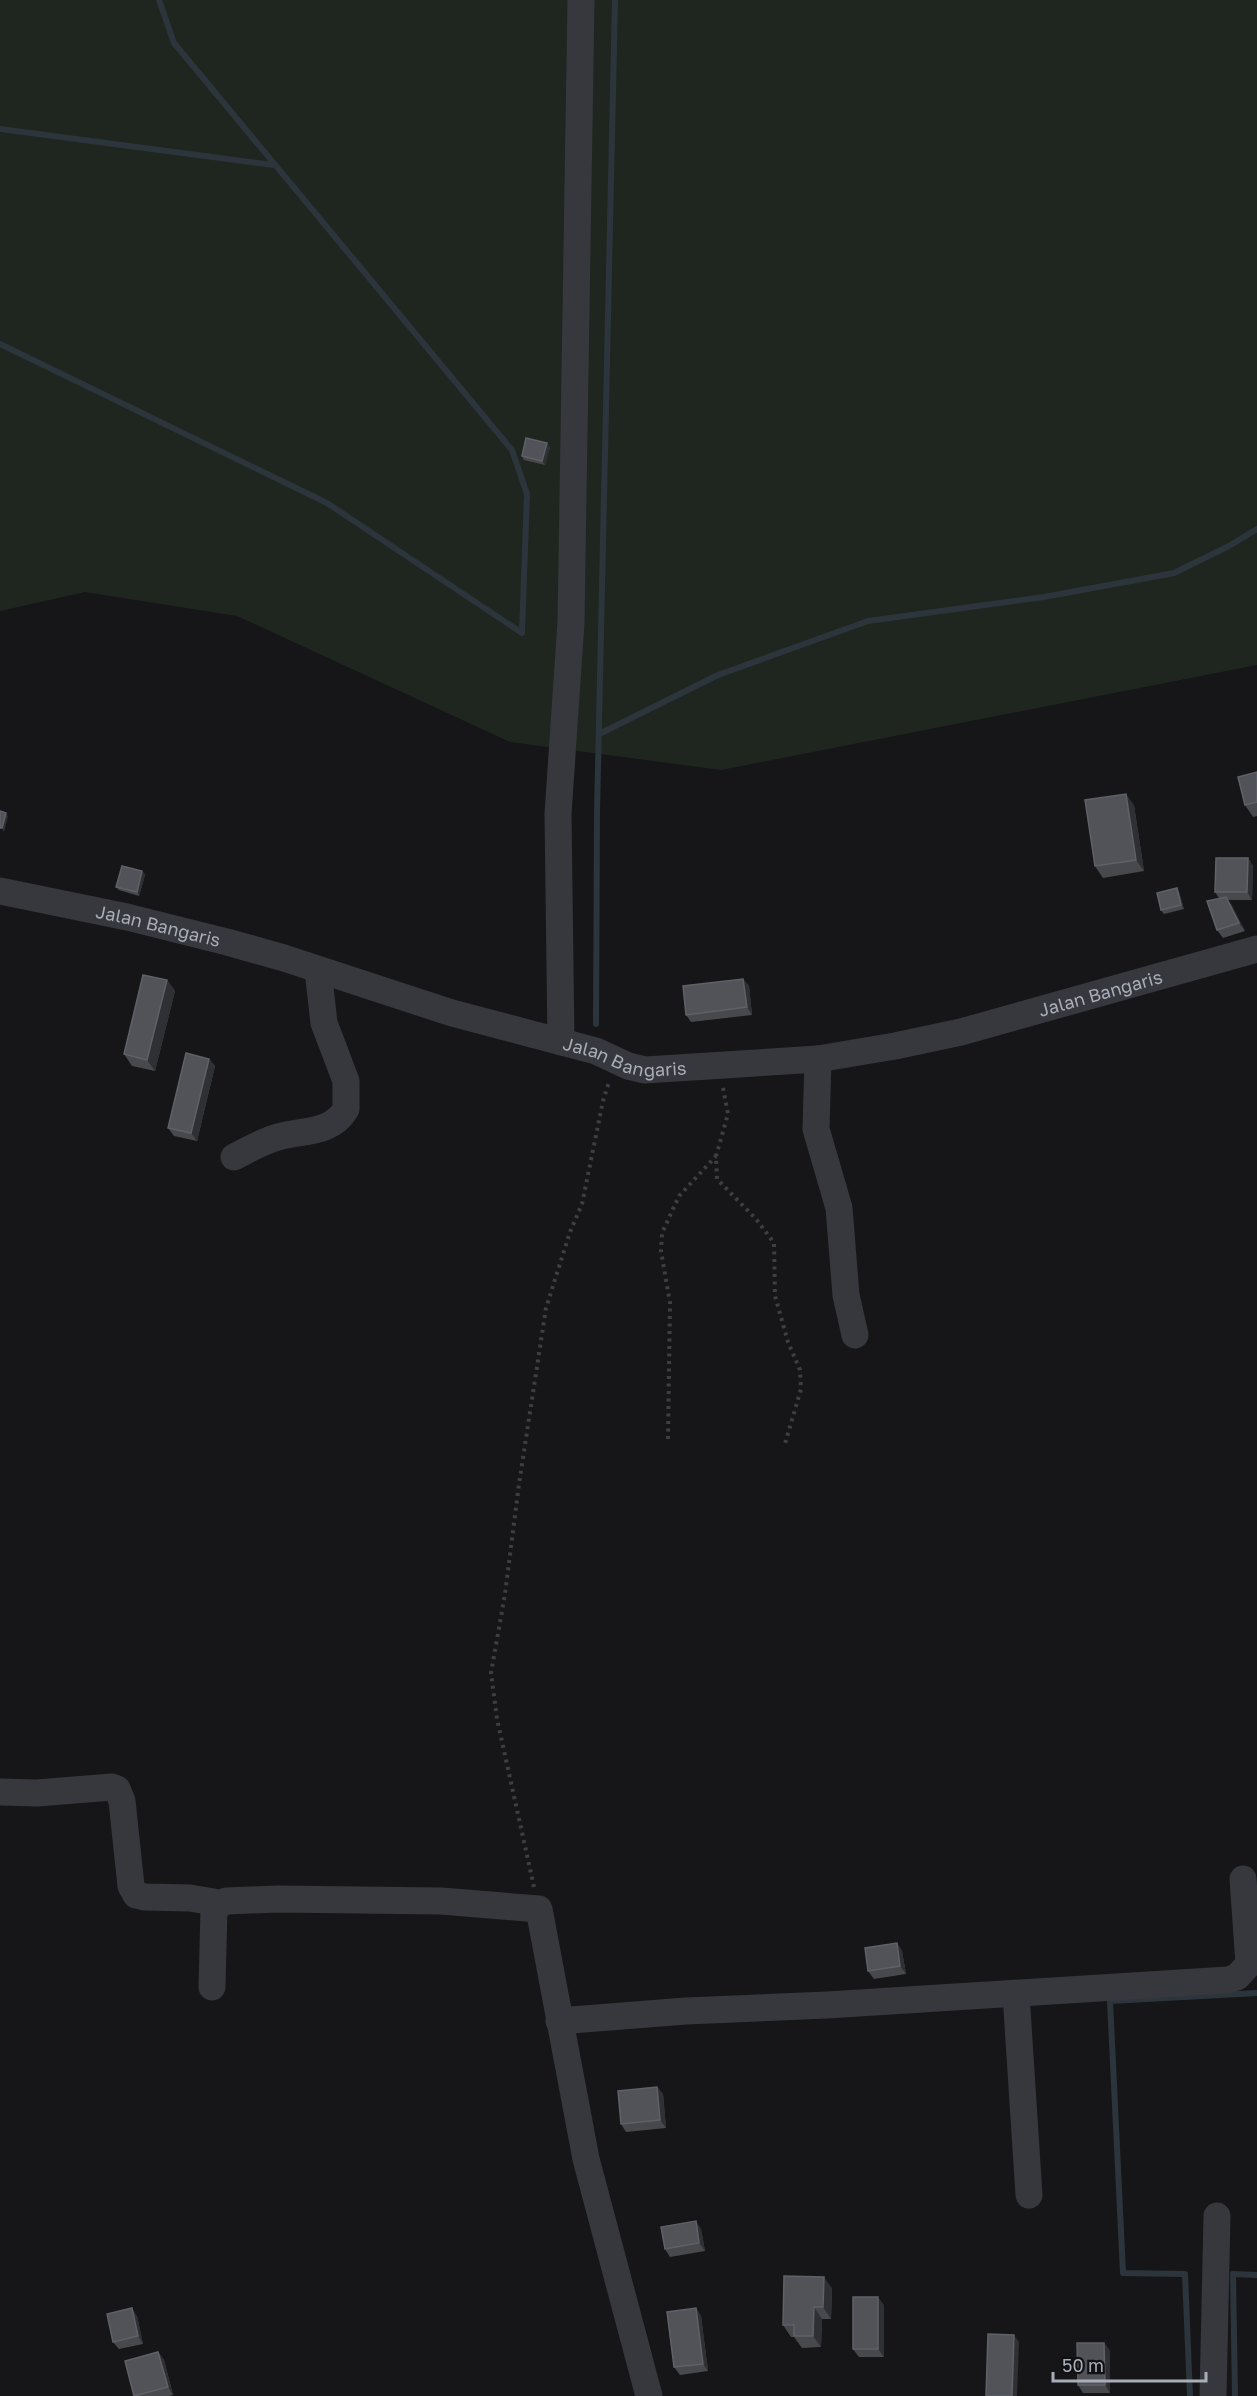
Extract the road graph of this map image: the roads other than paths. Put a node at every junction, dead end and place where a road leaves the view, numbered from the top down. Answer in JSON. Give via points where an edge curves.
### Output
{"nodes":[{"id":1,"x":581,"y":0,"type":"edge"},
{"id":2,"x":0,"y":891,"type":"edge"},
{"id":3,"x":1257,"y":949,"type":"edge"},
{"id":4,"x":318,"y":970,"type":"junction"},
{"id":5,"x":561,"y":1042,"type":"junction"},
{"id":6,"x":818,"y":1059,"type":"junction"},
{"id":7,"x":234,"y":1157,"type":"dead end"},
{"id":8,"x":855,"y":1335,"type":"dead end"},
{"id":9,"x":0,"y":1792,"type":"edge"},
{"id":10,"x":1243,"y":1879,"type":"dead end"},
{"id":11,"x":219,"y":1903,"type":"junction"},
{"id":12,"x":212,"y":1987,"type":"dead end"},
{"id":13,"x":1016,"y":1994,"type":"junction"},
{"id":14,"x":559,"y":2021,"type":"junction"},
{"id":15,"x":1029,"y":2195,"type":"dead end"},
{"id":16,"x":1217,"y":2216,"type":"dead end"},
{"id":17,"x":649,"y":2396,"type":"edge"},
{"id":18,"x":1214,"y":2396,"type":"edge"}],
"edges":[{"from":1,"to":5,"type":"street","via":[[571,622],[558,814]]},
{"from":2,"to":4,"type":"street","name":"Jalan Bangaris","via":[[205,936]]},
{"from":3,"to":6,"type":"street","name":"Jalan Bangaris","via":[[961,1032]]},
{"from":4,"to":5,"type":"street","name":"Jalan Bangaris","via":[[452,1013]]},
{"from":4,"to":7,"type":"street","via":[[324,1023],[346,1081],[346,1109],[324,1128],[278,1137]]},
{"from":5,"to":6,"type":"street","name":"Jalan Bangaris","via":[[645,1070]]},
{"from":6,"to":8,"type":"street","via":[[816,1129],[839,1208],[846,1295]]},
{"from":9,"to":11,"type":"street","via":[[117,1789],[122,1801],[131,1886],[136,1895]]},
{"from":10,"to":13,"type":"street","via":[[1249,1964],[1237,1977]]},
{"from":11,"to":12,"type":"street","via":[[212,1920]]},
{"from":11,"to":14,"type":"street","via":[[277,1899],[406,1901],[539,1909]]},
{"from":13,"to":14,"type":"street"},
{"from":13,"to":15,"type":"street"},
{"from":14,"to":17,"type":"street","via":[[586,2159]]},
{"from":16,"to":18,"type":"street"}]}
